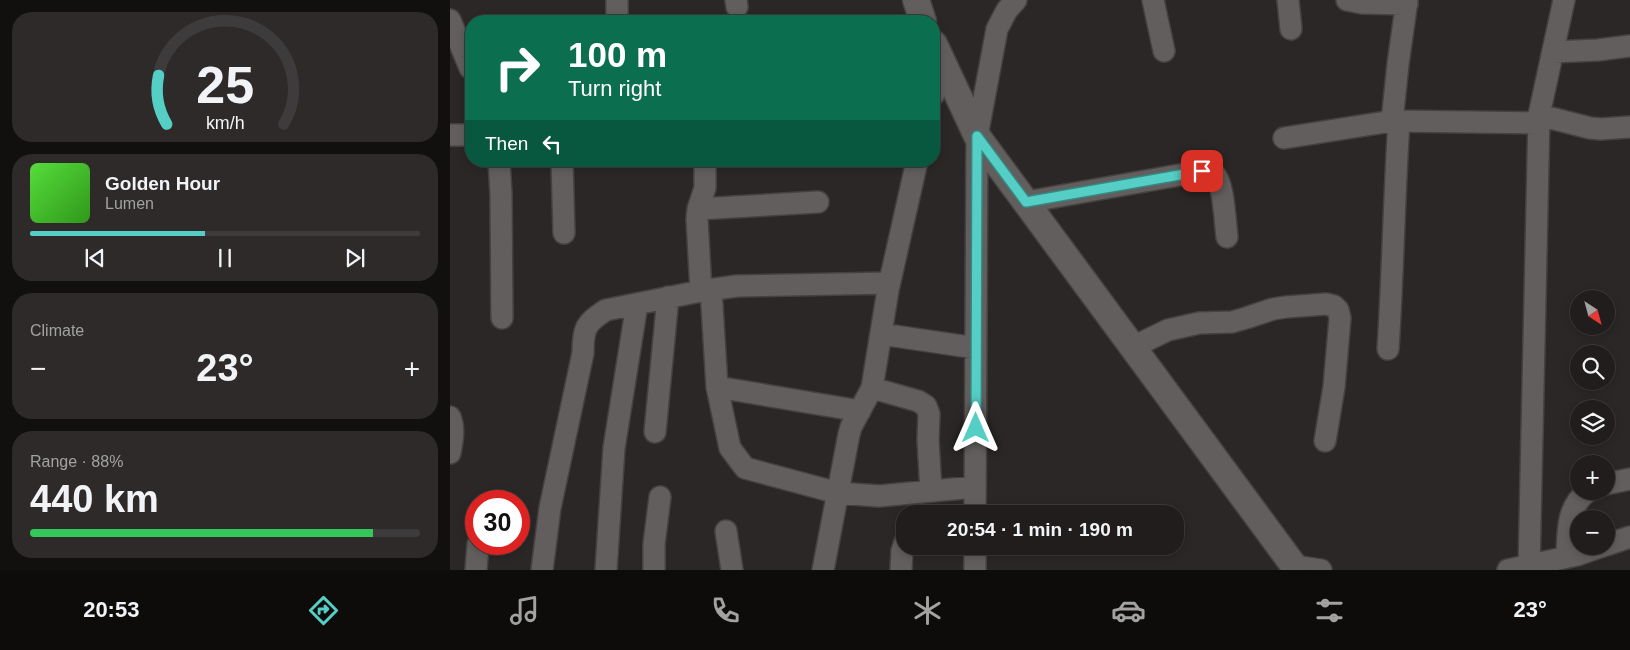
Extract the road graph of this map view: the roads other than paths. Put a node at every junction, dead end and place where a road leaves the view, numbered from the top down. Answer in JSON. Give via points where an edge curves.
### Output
{"nodes":[{"id":1,"x":916,"y":0,"type":"edge"},
{"id":2,"x":1016,"y":0,"type":"edge"},
{"id":3,"x":1153,"y":0,"type":"edge"},
{"id":4,"x":1288,"y":0,"type":"edge"},
{"id":5,"x":1347,"y":0,"type":"edge"},
{"id":6,"x":1564,"y":0,"type":"edge"},
{"id":7,"x":1407,"y":2,"type":"edge"},
{"id":8,"x":922,"y":15,"type":"edge"},
{"id":9,"x":450,"y":20,"type":"edge"},
{"id":10,"x":1291,"y":29,"type":"dead end"},
{"id":11,"x":1630,"y":46,"type":"edge"},
{"id":12,"x":1164,"y":51,"type":"dead end"},
{"id":13,"x":1553,"y":52,"type":"junction"},
{"id":14,"x":940,"y":57,"type":"edge"},
{"id":15,"x":464,"y":69,"type":"edge"},
{"id":16,"x":1539,"y":119,"type":"junction"},
{"id":17,"x":1396,"y":121,"type":"junction"},
{"id":18,"x":1630,"y":127,"type":"edge"},
{"id":19,"x":450,"y":134,"type":"edge"},
{"id":20,"x":465,"y":135,"type":"edge"},
{"id":21,"x":977,"y":136,"type":"junction"},
{"id":22,"x":1284,"y":138,"type":"dead end"},
{"id":23,"x":499,"y":167,"type":"edge"},
{"id":24,"x":562,"y":167,"type":"edge"},
{"id":25,"x":705,"y":167,"type":"edge"},
{"id":26,"x":916,"y":167,"type":"edge"},
{"id":27,"x":818,"y":202,"type":"dead end"},
{"id":28,"x":1026,"y":202,"type":"junction"},
{"id":29,"x":698,"y":209,"type":"junction"},
{"id":30,"x":564,"y":233,"type":"dead end"},
{"id":31,"x":1227,"y":237,"type":"dead end"},
{"id":32,"x":890,"y":283,"type":"junction"},
{"id":33,"x":706,"y":290,"type":"junction"},
{"id":34,"x":668,"y":297,"type":"junction"},
{"id":35,"x":638,"y":304,"type":"junction"},
{"id":36,"x":502,"y":318,"type":"dead end"},
{"id":37,"x":881,"y":334,"type":"junction"},
{"id":38,"x":1133,"y":347,"type":"junction"},
{"id":39,"x":976,"y":348,"type":"junction"},
{"id":40,"x":1388,"y":349,"type":"dead end"},
{"id":41,"x":717,"y":387,"type":"junction"},
{"id":42,"x":872,"y":388,"type":"junction"},
{"id":43,"x":860,"y":412,"type":"junction"},
{"id":44,"x":450,"y":417,"type":"edge"},
{"id":45,"x":655,"y":432,"type":"dead end"},
{"id":46,"x":1325,"y":441,"type":"dead end"},
{"id":47,"x":450,"y":453,"type":"edge"},
{"id":48,"x":1630,"y":479,"type":"edge"},
{"id":49,"x":1615,"y":482,"type":"edge"},
{"id":50,"x":976,"y":487,"type":"junction"},
{"id":51,"x":931,"y":491,"type":"junction"},
{"id":52,"x":838,"y":493,"type":"junction"},
{"id":53,"x":660,"y":497,"type":"dead end"},
{"id":54,"x":1579,"y":500,"type":"edge"},
{"id":55,"x":975,"y":505,"type":"edge"},
{"id":56,"x":726,"y":531,"type":"dead end"},
{"id":57,"x":1630,"y":537,"type":"edge"},
{"id":58,"x":1615,"y":542,"type":"edge"},
{"id":59,"x":477,"y":555,"type":"edge"},
{"id":60,"x":902,"y":555,"type":"edge"},
{"id":61,"x":975,"y":555,"type":"edge"},
{"id":62,"x":1574,"y":555,"type":"edge"},
{"id":63,"x":1567,"y":557,"type":"junction"},
{"id":64,"x":1296,"y":568,"type":"edge"},
{"id":65,"x":1529,"y":568,"type":"edge"},
{"id":66,"x":476,"y":570,"type":"edge"},
{"id":67,"x":542,"y":570,"type":"edge"},
{"id":68,"x":606,"y":570,"type":"edge"},
{"id":69,"x":654,"y":570,"type":"edge"},
{"id":70,"x":732,"y":570,"type":"edge"},
{"id":71,"x":823,"y":570,"type":"edge"},
{"id":72,"x":901,"y":570,"type":"edge"},
{"id":73,"x":975,"y":570,"type":"edge"},
{"id":74,"x":1320,"y":570,"type":"edge"},
{"id":75,"x":1508,"y":570,"type":"edge"}],
"edges":[{"from":1,"to":8,"type":"street"},
{"from":2,"to":21,"type":"street","via":[[997,29]]},
{"from":3,"to":12,"type":"street"},
{"from":4,"to":10,"type":"street"},
{"from":5,"to":7,"type":"street"},
{"from":6,"to":13,"type":"street"},
{"from":7,"to":17,"type":"street","via":[[1398,64]]},
{"from":9,"to":15,"type":"street"},
{"from":11,"to":13,"type":"street"},
{"from":13,"to":16,"type":"street"},
{"from":14,"to":21,"type":"street"},
{"from":16,"to":17,"type":"street"},
{"from":16,"to":18,"type":"street","via":[[1601,129]]},
{"from":16,"to":65,"type":"street"},
{"from":17,"to":22,"type":"street"},
{"from":17,"to":40,"type":"street","via":[[1393,283]]},
{"from":19,"to":20,"type":"street"},
{"from":21,"to":28,"type":"street"},
{"from":21,"to":39,"type":"street"},
{"from":23,"to":36,"type":"street"},
{"from":24,"to":30,"type":"street"},
{"from":25,"to":29,"type":"street","via":[[705,188]]},
{"from":26,"to":32,"type":"street"},
{"from":27,"to":29,"type":"street"},
{"from":28,"to":31,"type":"street","via":[[1209,171],[1220,183]]},
{"from":28,"to":38,"type":"street"},
{"from":29,"to":33,"type":"street"},
{"from":32,"to":33,"type":"street","via":[[737,286]]},
{"from":32,"to":37,"type":"street"},
{"from":33,"to":34,"type":"street"},
{"from":33,"to":41,"type":"street"},
{"from":34,"to":35,"type":"street"},
{"from":34,"to":45,"type":"street"},
{"from":35,"to":67,"type":"street","via":[[606,310],[587,324],[583,335],[583,354],[550,508]]},
{"from":35,"to":68,"type":"street","via":[[614,448]]},
{"from":37,"to":39,"type":"street"},
{"from":37,"to":42,"type":"street"},
{"from":38,"to":46,"type":"street","via":[[1168,330],[1199,323],[1232,322],[1286,306],[1334,306],[1340,318]]},
{"from":38,"to":64,"type":"street"},
{"from":39,"to":50,"type":"street"},
{"from":41,"to":43,"type":"street"},
{"from":41,"to":52,"type":"street","via":[[730,448],[745,468]]},
{"from":42,"to":43,"type":"street"},
{"from":42,"to":51,"type":"street","via":[[926,406],[929,414]]},
{"from":43,"to":52,"type":"street","via":[[849,434]]},
{"from":44,"to":47,"type":"street","via":[[453,435]]},
{"from":48,"to":49,"type":"street"},
{"from":50,"to":51,"type":"street"},
{"from":50,"to":55,"type":"street"},
{"from":51,"to":52,"type":"street","via":[[879,496]]},
{"from":52,"to":71,"type":"street"},
{"from":53,"to":69,"type":"street"},
{"from":54,"to":63,"type":"street","via":[[1569,520]]},
{"from":56,"to":70,"type":"street"},
{"from":57,"to":58,"type":"street"},
{"from":59,"to":66,"type":"street"},
{"from":60,"to":72,"type":"street"},
{"from":61,"to":73,"type":"street"},
{"from":62,"to":63,"type":"street"},
{"from":63,"to":65,"type":"street"},
{"from":64,"to":74,"type":"street"},
{"from":65,"to":75,"type":"street"}]}
